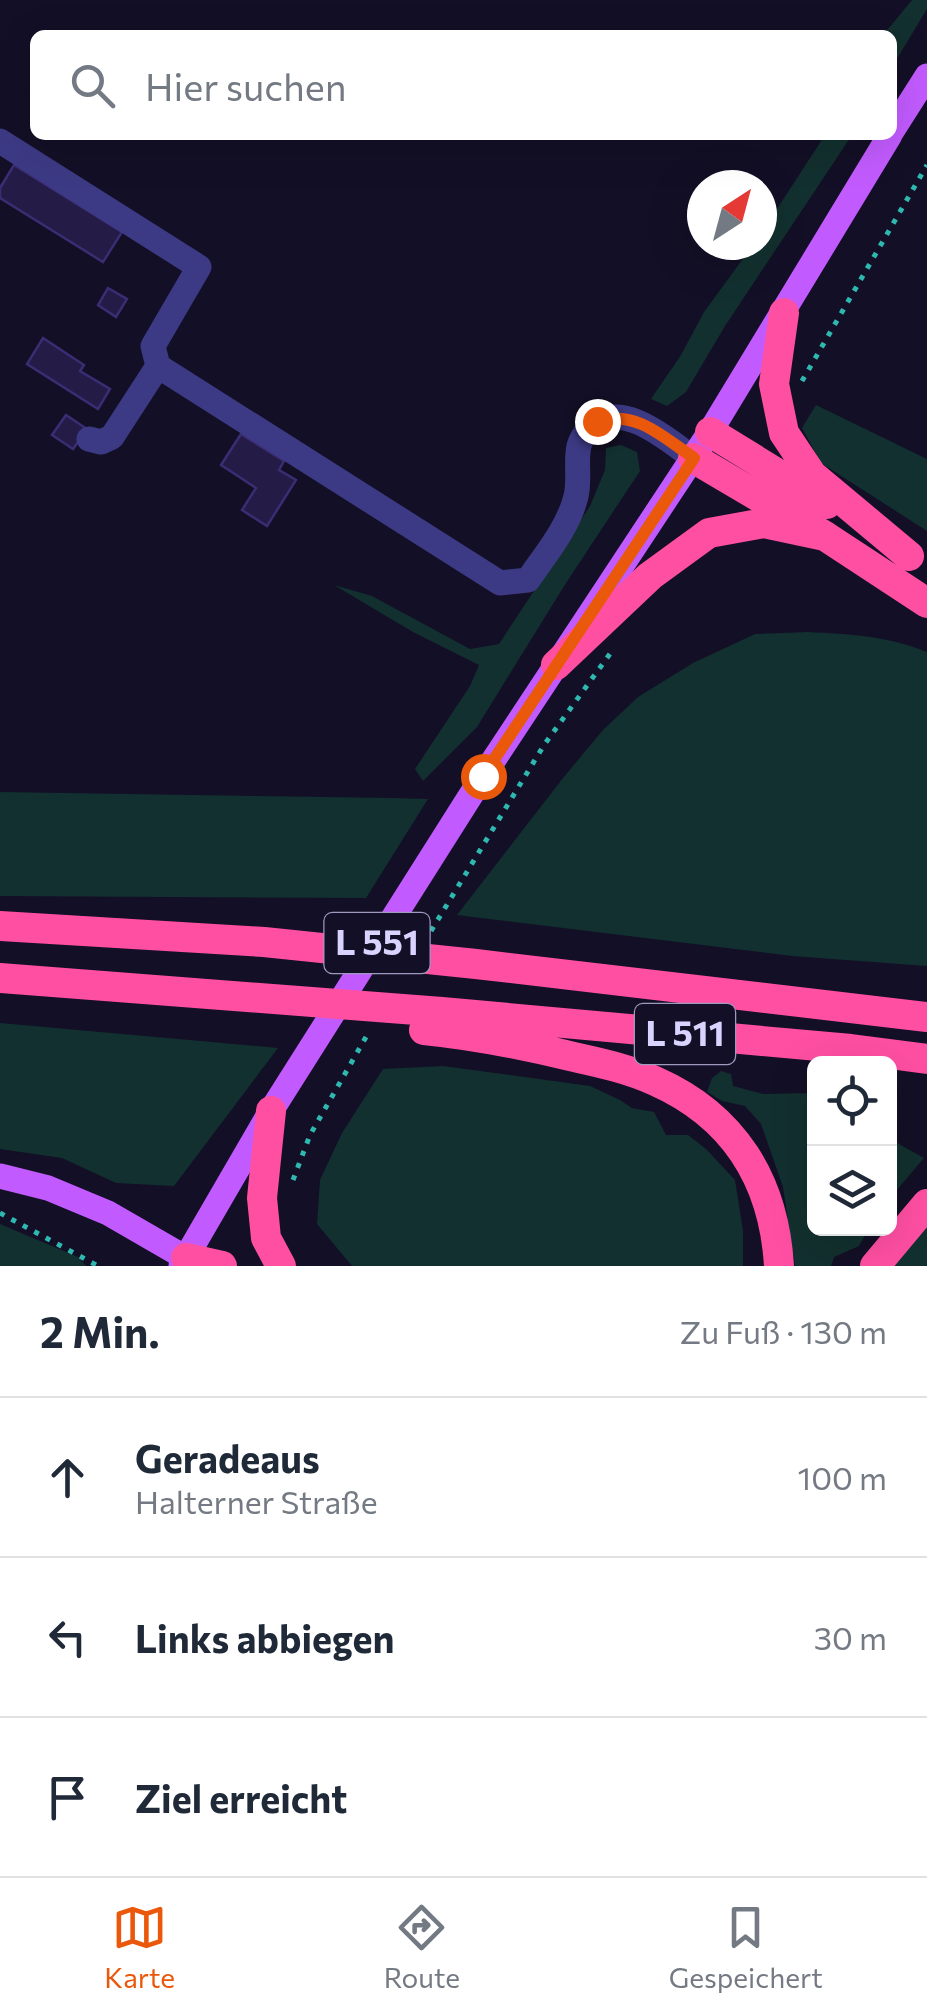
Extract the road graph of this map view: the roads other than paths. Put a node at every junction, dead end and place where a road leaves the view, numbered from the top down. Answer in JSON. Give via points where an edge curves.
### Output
{"nodes":[{"id":1,"x":927,"y":76,"type":"edge"},
{"id":2,"x":897,"y":124,"type":"edge"},
{"id":3,"x":887,"y":140,"type":"edge"},
{"id":4,"x":0,"y":141,"type":"edge"},
{"id":5,"x":784,"y":313,"type":"junction"},
{"id":6,"x":158,"y":366,"type":"junction"},
{"id":7,"x":89,"y":439,"type":"dead end"},
{"id":8,"x":702,"y":445,"type":"junction"},
{"id":9,"x":825,"y":536,"type":"junction"},
{"id":10,"x":918,"y":561,"type":"edge"},
{"id":11,"x":927,"y":603,"type":"edge"},
{"id":12,"x":556,"y":664,"type":"junction"},
{"id":13,"x":0,"y":926,"type":"edge"},
{"id":14,"x":0,"y":978,"type":"edge"},
{"id":15,"x":927,"y":996,"type":"edge"},
{"id":16,"x":858,"y":1008,"type":"junction"},
{"id":17,"x":927,"y":1017,"type":"edge"},
{"id":18,"x":439,"y":1022,"type":"junction"},
{"id":19,"x":927,"y":1059,"type":"edge"},
{"id":20,"x":272,"y":1111,"type":"junction"},
{"id":21,"x":0,"y":1176,"type":"edge"},
{"id":22,"x":927,"y":1204,"type":"edge"},
{"id":23,"x":186,"y":1263,"type":"edge"},
{"id":24,"x":222,"y":1266,"type":"edge"},
{"id":25,"x":281,"y":1266,"type":"edge"},
{"id":26,"x":779,"y":1266,"type":"edge"},
{"id":27,"x":875,"y":1266,"type":"edge"}],
"edges":[{"from":1,"to":2,"type":"main road","number":"L 551"},
{"from":3,"to":5,"type":"main road","number":"L 551"},
{"from":4,"to":6,"type":"lane","via":[[199,267],[153,346]]},
{"from":5,"to":8,"type":"main road","number":"L 551"},
{"from":5,"to":10,"type":"highway","via":[[774,384],[784,433],[812,475]]},
{"from":6,"to":7,"type":"lane","via":[[112,437]]},
{"from":6,"to":8,"type":"lane","via":[[500,584],[528,580],[563,528],[576,500],[578,448],[597,421],[637,420]]},
{"from":8,"to":9,"type":"highway"},
{"from":8,"to":10,"type":"highway"},
{"from":8,"to":12,"type":"main road","number":"L 551"},
{"from":9,"to":11,"type":"highway"},
{"from":9,"to":12,"type":"highway","via":[[764,523],[710,533],[650,576]]},
{"from":12,"to":20,"type":"main road","number":"L 551"},
{"from":13,"to":16,"type":"highway","number":"L 511","via":[[264,942]]},
{"from":14,"to":18,"type":"highway"},
{"from":15,"to":16,"type":"highway"},
{"from":16,"to":17,"type":"highway","number":"L 511"},
{"from":18,"to":19,"type":"highway","number":"L 511"},
{"from":18,"to":26,"type":"highway","number":"L 511","via":[[609,1065],[697,1104],[731,1133],[752,1163],[769,1200]]},
{"from":20,"to":23,"type":"main road","number":"L 551"},
{"from":20,"to":25,"type":"highway","via":[[262,1198],[266,1238]]},
{"from":21,"to":23,"type":"main road","via":[[108,1212]]},
{"from":22,"to":27,"type":"highway"},
{"from":23,"to":24,"type":"highway"}]}
